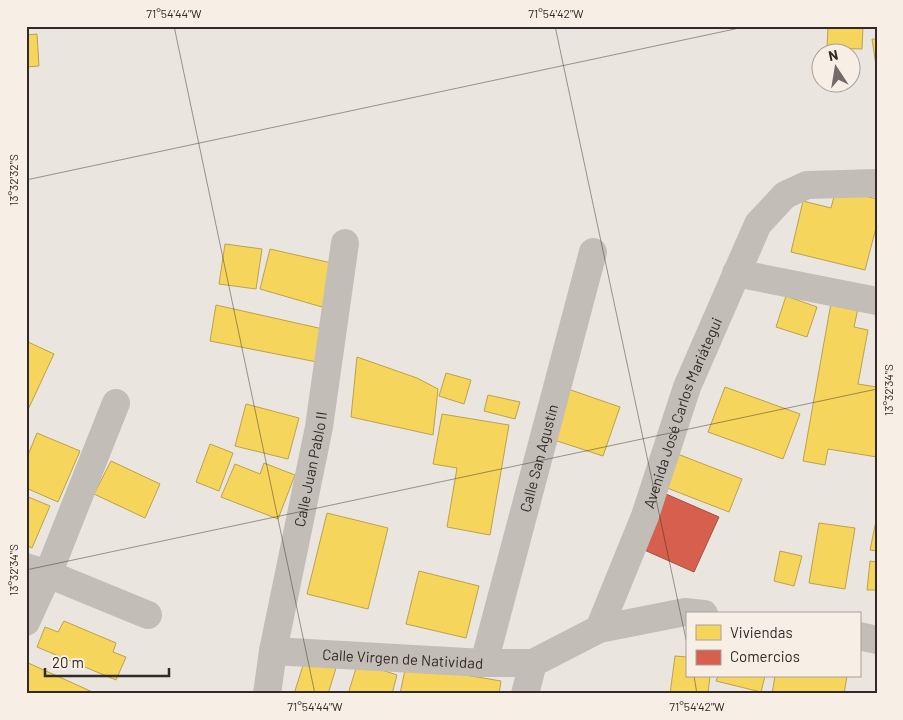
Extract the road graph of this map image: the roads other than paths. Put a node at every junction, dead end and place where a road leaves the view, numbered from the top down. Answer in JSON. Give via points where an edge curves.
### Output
{"nodes":[{"id":1,"x":877,"y":183,"type":"edge"},
{"id":2,"x":345,"y":243,"type":"dead end"},
{"id":3,"x":593,"y":252,"type":"dead end"},
{"id":4,"x":736,"y":273,"type":"junction"},
{"id":5,"x":877,"y":302,"type":"edge"},
{"id":6,"x":116,"y":403,"type":"dead end"},
{"id":7,"x":37,"y":570,"type":"edge"},
{"id":8,"x":686,"y":612,"type":"edge"},
{"id":9,"x":148,"y":615,"type":"dead end"},
{"id":10,"x":26,"y":622,"type":"edge"},
{"id":11,"x":599,"y":628,"type":"junction"},
{"id":12,"x":860,"y":636,"type":"edge"},
{"id":13,"x":877,"y":640,"type":"edge"},
{"id":14,"x":273,"y":650,"type":"junction"},
{"id":15,"x":484,"y":663,"type":"junction"},
{"id":16,"x":533,"y":664,"type":"junction"},
{"id":17,"x":267,"y":694,"type":"edge"},
{"id":18,"x":524,"y":694,"type":"edge"}],
"edges":[{"from":1,"to":4,"type":"street","name":"Avenida José Carlos Mariátegui","via":[[808,185],[786,195],[758,224]]},
{"from":2,"to":14,"type":"street","name":"Calle Juan Pablo II","via":[[319,427]]},
{"from":3,"to":15,"type":"street","name":"Calle San Agustín"},
{"from":4,"to":5,"type":"street"},
{"from":4,"to":11,"type":"street","name":"Avenida José Carlos Mariátegui","via":[[688,387],[645,516]]},
{"from":6,"to":7,"type":"street"},
{"from":7,"to":9,"type":"street"},
{"from":7,"to":10,"type":"street"},
{"from":8,"to":11,"type":"street"},
{"from":11,"to":16,"type":"street"},
{"from":12,"to":13,"type":"street"},
{"from":14,"to":15,"type":"street","name":"Calle Virgen de Natividad"},
{"from":14,"to":17,"type":"street","name":"Calle Juan Pablo II"},
{"from":15,"to":16,"type":"street","name":"Calle Virgen de Natividad"},
{"from":16,"to":18,"type":"street"}]}
